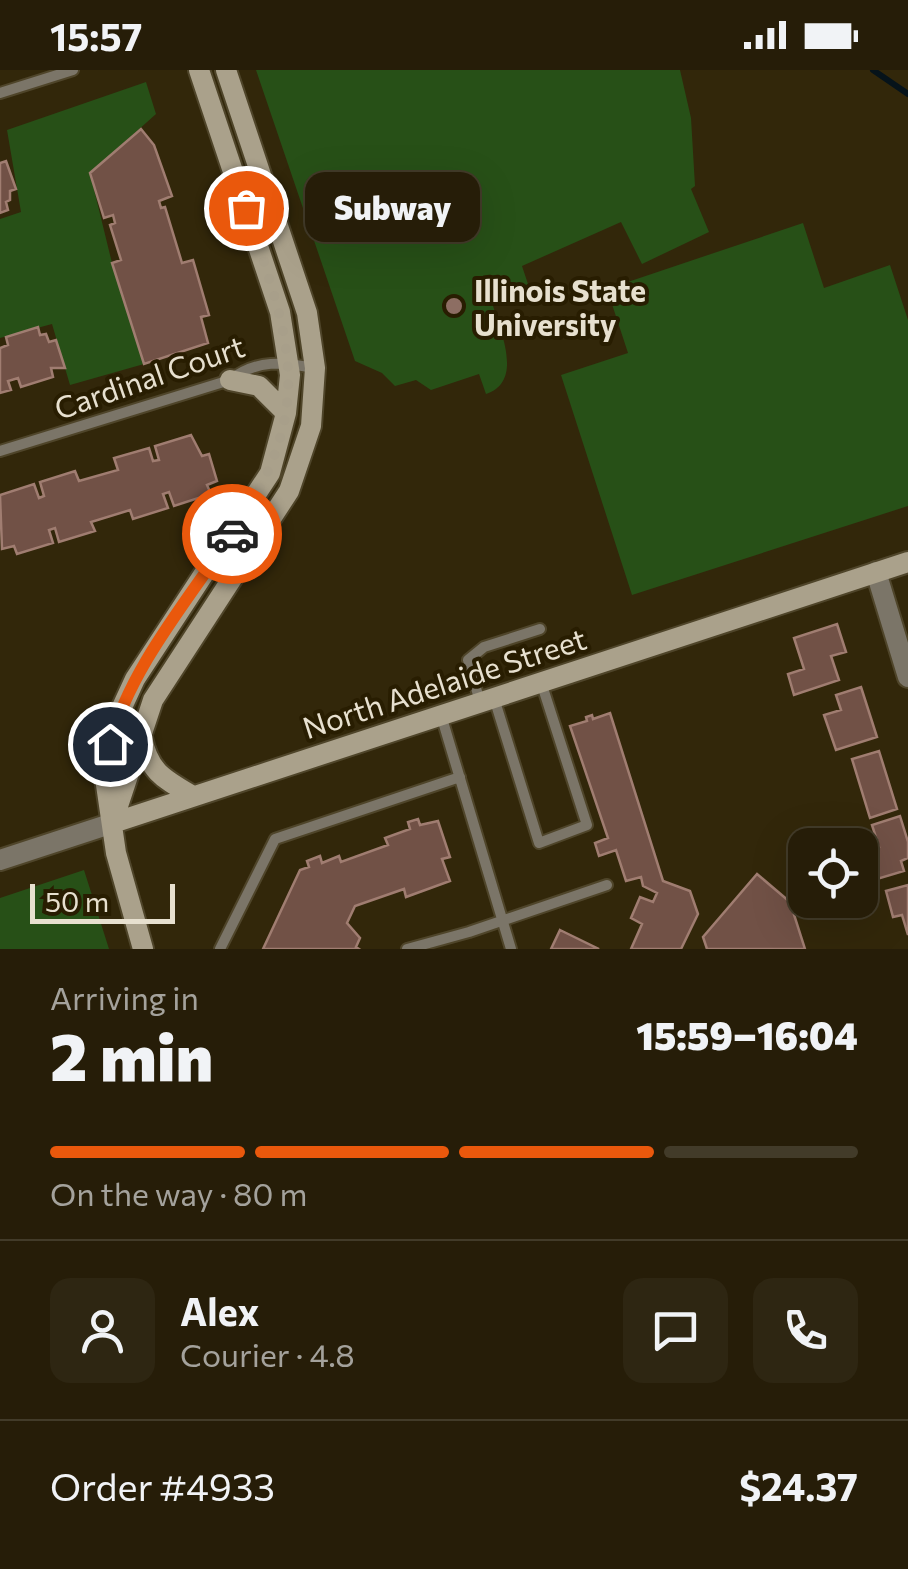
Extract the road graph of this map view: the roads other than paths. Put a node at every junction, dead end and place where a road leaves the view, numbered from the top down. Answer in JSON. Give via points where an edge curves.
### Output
{"nodes":[{"id":1,"x":73,"y":70,"type":"edge"},
{"id":2,"x":199,"y":70,"type":"edge"},
{"id":3,"x":226,"y":70,"type":"edge"},
{"id":4,"x":0,"y":93,"type":"edge"},
{"id":5,"x":289,"y":363,"type":"junction"},
{"id":6,"x":316,"y":368,"type":"junction"},
{"id":7,"x":230,"y":380,"type":"junction"},
{"id":8,"x":286,"y":414,"type":"junction"},
{"id":9,"x":0,"y":451,"type":"edge"},
{"id":10,"x":908,"y":562,"type":"edge"},
{"id":11,"x":876,"y":572,"type":"junction"},
{"id":12,"x":540,"y":629,"type":"dead end"},
{"id":13,"x":908,"y":677,"type":"edge"},
{"id":14,"x":541,"y":682,"type":"junction"},
{"id":15,"x":487,"y":700,"type":"junction"},
{"id":16,"x":441,"y":714,"type":"junction"},
{"id":17,"x":141,"y":731,"type":"junction"},
{"id":18,"x":460,"y":778,"type":"junction"},
{"id":19,"x":194,"y":796,"type":"junction"},
{"id":20,"x":113,"y":823,"type":"junction"},
{"id":21,"x":1,"y":856,"type":"edge"},
{"id":22,"x":607,"y":885,"type":"dead end"},
{"id":23,"x":502,"y":920,"type":"junction"},
{"id":24,"x":142,"y":949,"type":"edge"},
{"id":25,"x":220,"y":949,"type":"edge"},
{"id":26,"x":407,"y":949,"type":"edge"},
{"id":27,"x":511,"y":949,"type":"edge"}],
"edges":[{"from":1,"to":4,"type":"lane"},
{"from":2,"to":5,"type":"main road","via":[[280,312]]},
{"from":3,"to":6,"type":"main road","via":[[306,313]]},
{"from":5,"to":6,"type":"lane","name":"Cardinal Court"},
{"from":5,"to":7,"type":"lane","name":"Cardinal Court","via":[[246,368]]},
{"from":5,"to":8,"type":"main road"},
{"from":6,"to":17,"type":"main road","via":[[311,426],[289,491],[154,700]]},
{"from":7,"to":8,"type":"main road","via":[[259,386]]},
{"from":7,"to":9,"type":"lane","name":"Cardinal Court"},
{"from":8,"to":20,"type":"main road","via":[[270,473],[117,718],[104,770]]},
{"from":10,"to":11,"type":"main road","name":"North Adelaide Street"},
{"from":11,"to":13,"type":"street"},
{"from":11,"to":14,"type":"main road","name":"North Adelaide Street"},
{"from":12,"to":15,"type":"lane","via":[[484,647],[468,660]]},
{"from":14,"to":15,"type":"main road","name":"North Adelaide Street"},
{"from":14,"to":15,"type":"lane","via":[[587,824],[539,843]]},
{"from":15,"to":16,"type":"main road","name":"North Adelaide Street"},
{"from":16,"to":18,"type":"lane"},
{"from":16,"to":19,"type":"main road","name":"North Adelaide Street"},
{"from":17,"to":19,"type":"main road","via":[[147,762]]},
{"from":17,"to":20,"type":"main road"},
{"from":18,"to":23,"type":"lane"},
{"from":18,"to":25,"type":"lane","via":[[275,839]]},
{"from":19,"to":20,"type":"main road","name":"North Adelaide Street"},
{"from":20,"to":21,"type":"street","name":"North Adelaide Street"},
{"from":20,"to":24,"type":"main road"},
{"from":22,"to":23,"type":"lane"},
{"from":23,"to":26,"type":"lane"},
{"from":23,"to":27,"type":"lane"}]}
